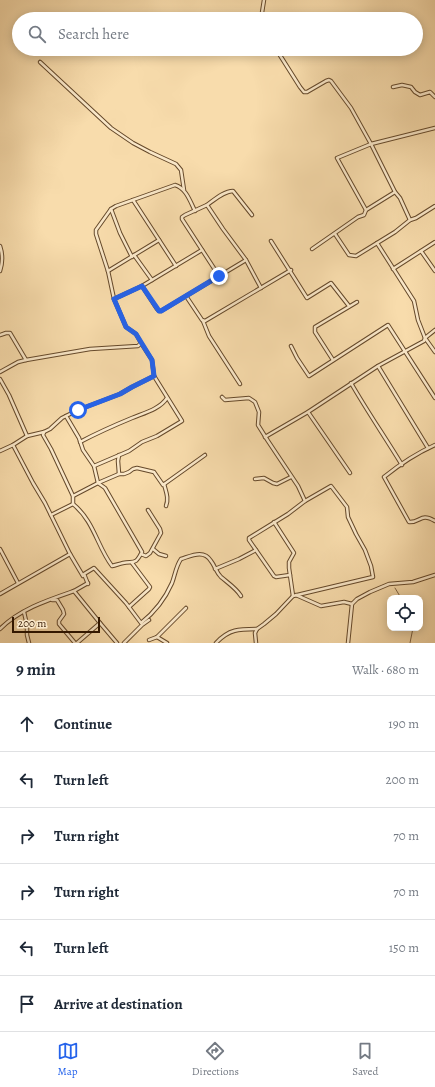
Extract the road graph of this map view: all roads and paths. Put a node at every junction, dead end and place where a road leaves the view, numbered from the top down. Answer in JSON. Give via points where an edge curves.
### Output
{"nodes":[{"id":1,"x":264,"y":0,"type":"edge"},
{"id":2,"x":262,"y":12,"type":"edge"},
{"id":3,"x":280,"y":56,"type":"edge"},
{"id":4,"x":40,"y":62,"type":"dead end"},
{"id":5,"x":393,"y":87,"type":"dead end"},
{"id":6,"x":435,"y":97,"type":"edge"},
{"id":7,"x":435,"y":128,"type":"edge"},
{"id":8,"x":371,"y":144,"type":"junction"},
{"id":9,"x":184,"y":191,"type":"junction"},
{"id":10,"x":395,"y":192,"type":"junction"},
{"id":11,"x":133,"y":200,"type":"junction"},
{"id":12,"x":207,"y":205,"type":"junction"},
{"id":13,"x":435,"y":206,"type":"edge"},
{"id":14,"x":111,"y":209,"type":"junction"},
{"id":15,"x":366,"y":210,"type":"junction"},
{"id":16,"x":195,"y":211,"type":"junction"},
{"id":17,"x":252,"y":215,"type":"dead end"},
{"id":18,"x":410,"y":220,"type":"junction"},
{"id":19,"x":335,"y":234,"type":"junction"},
{"id":20,"x":159,"y":240,"type":"junction"},
{"id":21,"x":271,"y":241,"type":"dead end"},
{"id":22,"x":435,"y":242,"type":"edge"},
{"id":23,"x":377,"y":243,"type":"junction"},
{"id":24,"x":0,"y":246,"type":"edge"},
{"id":25,"x":312,"y":249,"type":"dead end"},
{"id":26,"x":202,"y":250,"type":"junction"},
{"id":27,"x":1,"y":251,"type":"edge"},
{"id":28,"x":422,"y":251,"type":"junction"},
{"id":29,"x":133,"y":256,"type":"junction"},
{"id":30,"x":246,"y":260,"type":"junction"},
{"id":31,"x":176,"y":266,"type":"junction"},
{"id":32,"x":393,"y":269,"type":"junction"},
{"id":33,"x":290,"y":270,"type":"junction"},
{"id":34,"x":0,"y":271,"type":"edge"},
{"id":35,"x":108,"y":271,"type":"junction"},
{"id":36,"x":435,"y":271,"type":"edge"},
{"id":37,"x":219,"y":276,"type":"junction"},
{"id":38,"x":152,"y":280,"type":"junction"},
{"id":39,"x":142,"y":286,"type":"junction"},
{"id":40,"x":261,"y":288,"type":"junction"},
{"id":41,"x":186,"y":296,"type":"junction"},
{"id":42,"x":114,"y":299,"type":"junction"},
{"id":43,"x":357,"y":302,"type":"dead end"},
{"id":44,"x":349,"y":306,"type":"junction"},
{"id":45,"x":203,"y":320,"type":"junction"},
{"id":46,"x":435,"y":330,"type":"edge"},
{"id":47,"x":0,"y":335,"type":"edge"},
{"id":48,"x":425,"y":338,"type":"junction"},
{"id":49,"x":141,"y":343,"type":"junction"},
{"id":50,"x":291,"y":346,"type":"dead end"},
{"id":51,"x":405,"y":350,"type":"junction"},
{"id":52,"x":435,"y":352,"type":"edge"},
{"id":53,"x":26,"y":360,"type":"junction"},
{"id":54,"x":333,"y":360,"type":"junction"},
{"id":55,"x":378,"y":366,"type":"junction"},
{"id":56,"x":0,"y":372,"type":"edge"},
{"id":57,"x":154,"y":376,"type":"junction"},
{"id":58,"x":0,"y":379,"type":"edge"},
{"id":59,"x":351,"y":383,"type":"junction"},
{"id":60,"x":240,"y":384,"type":"dead end"},
{"id":61,"x":222,"y":397,"type":"dead end"},
{"id":62,"x":167,"y":398,"type":"junction"},
{"id":63,"x":435,"y":398,"type":"edge"},
{"id":64,"x":308,"y":412,"type":"junction"},
{"id":65,"x":66,"y":416,"type":"junction"},
{"id":66,"x":44,"y":432,"type":"junction"},
{"id":67,"x":27,"y":436,"type":"junction"},
{"id":68,"x":265,"y":437,"type":"junction"},
{"id":69,"x":80,"y":442,"type":"junction"},
{"id":70,"x":13,"y":445,"type":"junction"},
{"id":71,"x":435,"y":445,"type":"edge"},
{"id":72,"x":428,"y":448,"type":"junction"},
{"id":73,"x":0,"y":452,"type":"edge"},
{"id":74,"x":119,"y":455,"type":"junction"},
{"id":75,"x":205,"y":455,"type":"dead end"},
{"id":76,"x":402,"y":464,"type":"junction"},
{"id":77,"x":94,"y":466,"type":"junction"},
{"id":78,"x":350,"y":473,"type":"dead end"},
{"id":79,"x":119,"y":474,"type":"junction"},
{"id":80,"x":291,"y":477,"type":"junction"},
{"id":81,"x":255,"y":478,"type":"dead end"},
{"id":82,"x":98,"y":483,"type":"junction"},
{"id":83,"x":164,"y":484,"type":"junction"},
{"id":84,"x":73,"y":496,"type":"junction"},
{"id":85,"x":305,"y":501,"type":"junction"},
{"id":86,"x":73,"y":504,"type":"junction"},
{"id":87,"x":166,"y":506,"type":"dead end"},
{"id":88,"x":148,"y":510,"type":"dead end"},
{"id":89,"x":51,"y":515,"type":"junction"},
{"id":90,"x":435,"y":521,"type":"edge"},
{"id":91,"x":274,"y":522,"type":"junction"},
{"id":92,"x":152,"y":549,"type":"junction"},
{"id":93,"x":0,"y":550,"type":"edge"},
{"id":94,"x":256,"y":550,"type":"junction"},
{"id":95,"x":70,"y":554,"type":"junction"},
{"id":96,"x":141,"y":554,"type":"junction"},
{"id":97,"x":166,"y":556,"type":"dead end"},
{"id":98,"x":132,"y":563,"type":"junction"},
{"id":99,"x":215,"y":569,"type":"junction"},
{"id":100,"x":290,"y":575,"type":"junction"},
{"id":101,"x":435,"y":576,"type":"edge"},
{"id":102,"x":18,"y":583,"type":"junction"},
{"id":103,"x":88,"y":584,"type":"junction"},
{"id":104,"x":74,"y":591,"type":"junction"},
{"id":105,"x":0,"y":594,"type":"edge"},
{"id":106,"x":241,"y":596,"type":"dead end"},
{"id":107,"x":295,"y":596,"type":"junction"},
{"id":108,"x":40,"y":603,"type":"junction"},
{"id":109,"x":352,"y":604,"type":"junction"},
{"id":110,"x":129,"y":608,"type":"junction"},
{"id":111,"x":186,"y":608,"type":"dead end"},
{"id":112,"x":24,"y":612,"type":"junction"},
{"id":113,"x":149,"y":620,"type":"dead end"},
{"id":114,"x":100,"y":623,"type":"junction"},
{"id":115,"x":257,"y":628,"type":"junction"},
{"id":116,"x":0,"y":629,"type":"edge"},
{"id":117,"x":157,"y":637,"type":"junction"},
{"id":118,"x":149,"y":640,"type":"dead end"},
{"id":119,"x":29,"y":643,"type":"edge"},
{"id":120,"x":76,"y":643,"type":"edge"},
{"id":121,"x":117,"y":643,"type":"edge"},
{"id":122,"x":124,"y":643,"type":"edge"},
{"id":123,"x":167,"y":643,"type":"edge"},
{"id":124,"x":216,"y":643,"type":"edge"},
{"id":125,"x":256,"y":643,"type":"edge"},
{"id":126,"x":348,"y":643,"type":"edge"}],
"edges":[{"from":1,"to":2,"type":"street"},
{"from":3,"to":8,"type":"street","via":[[304,92],[331,81],[351,108]]},
{"from":4,"to":9,"type":"street","via":[[111,128],[133,143],[176,164],[181,170]]},
{"from":5,"to":6,"type":"street","via":[[411,87],[420,95],[430,92]]},
{"from":7,"to":8,"type":"street"},
{"from":8,"to":10,"type":"street"},
{"from":8,"to":15,"type":"street","via":[[337,158]]},
{"from":9,"to":11,"type":"street","via":[[175,185]]},
{"from":9,"to":16,"type":"street"},
{"from":10,"to":15,"type":"street"},
{"from":10,"to":18,"type":"street"},
{"from":11,"to":14,"type":"street"},
{"from":11,"to":20,"type":"street"},
{"from":12,"to":16,"type":"street"},
{"from":12,"to":17,"type":"street","via":[[233,191]]},
{"from":12,"to":30,"type":"street"},
{"from":13,"to":18,"type":"street"},
{"from":14,"to":29,"type":"street","via":[[120,233]]},
{"from":14,"to":35,"type":"street","via":[[96,230]]},
{"from":15,"to":19,"type":"street","via":[[364,215]]},
{"from":16,"to":26,"type":"street","via":[[182,219]]},
{"from":18,"to":23,"type":"street"},
{"from":19,"to":23,"type":"street","via":[[349,255],[356,256]]},
{"from":19,"to":25,"type":"street"},
{"from":20,"to":29,"type":"street"},
{"from":20,"to":31,"type":"street"},
{"from":21,"to":33,"type":"street"},
{"from":22,"to":28,"type":"street"},
{"from":23,"to":32,"type":"street"},
{"from":24,"to":27,"type":"street"},
{"from":26,"to":31,"type":"street"},
{"from":26,"to":37,"type":"street"},
{"from":27,"to":34,"type":"street","via":[[3,255]]},
{"from":28,"to":32,"type":"street"},
{"from":28,"to":36,"type":"street"},
{"from":29,"to":35,"type":"street"},
{"from":29,"to":38,"type":"street"},
{"from":30,"to":37,"type":"street"},
{"from":30,"to":40,"type":"street"},
{"from":31,"to":38,"type":"street"},
{"from":32,"to":48,"type":"street","via":[[414,301]]},
{"from":33,"to":40,"type":"street"},
{"from":33,"to":44,"type":"street","via":[[307,298],[331,283]]},
{"from":35,"to":42,"type":"street"},
{"from":37,"to":41,"type":"street"},
{"from":38,"to":39,"type":"street"},
{"from":39,"to":41,"type":"street","via":[[159,311]]},
{"from":39,"to":42,"type":"street"},
{"from":40,"to":45,"type":"street","via":[[206,321]]},
{"from":41,"to":45,"type":"street"},
{"from":42,"to":49,"type":"street","via":[[126,327],[136,334]]},
{"from":43,"to":44,"type":"street"},
{"from":44,"to":54,"type":"street","via":[[315,328]]},
{"from":45,"to":60,"type":"street","via":[[209,336]]},
{"from":46,"to":48,"type":"street"},
{"from":47,"to":53,"type":"street","via":[[10,333]]},
{"from":48,"to":51,"type":"street","via":[[424,341]]},
{"from":48,"to":52,"type":"street"},
{"from":49,"to":53,"type":"street","via":[[138,346],[90,349]]},
{"from":49,"to":57,"type":"street","via":[[152,360]]},
{"from":50,"to":54,"type":"street","via":[[309,376]]},
{"from":51,"to":54,"type":"street","via":[[388,325]]},
{"from":51,"to":55,"type":"street"},
{"from":51,"to":63,"type":"street"},
{"from":53,"to":56,"type":"street"},
{"from":55,"to":59,"type":"street"},
{"from":55,"to":72,"type":"street"},
{"from":57,"to":62,"type":"street"},
{"from":57,"to":65,"type":"street","via":[[120,394]]},
{"from":58,"to":67,"type":"street"},
{"from":59,"to":64,"type":"street"},
{"from":59,"to":76,"type":"street"},
{"from":61,"to":68,"type":"street","via":[[225,400],[249,398],[256,402],[259,412],[258,425]]},
{"from":62,"to":69,"type":"street","via":[[164,403],[149,411]]},
{"from":62,"to":74,"type":"street","via":[[182,421]]},
{"from":64,"to":68,"type":"street"},
{"from":64,"to":78,"type":"street"},
{"from":65,"to":66,"type":"street"},
{"from":65,"to":69,"type":"street"},
{"from":66,"to":67,"type":"street"},
{"from":66,"to":84,"type":"street","via":[[43,435]]},
{"from":67,"to":70,"type":"street"},
{"from":68,"to":80,"type":"street"},
{"from":69,"to":77,"type":"street"},
{"from":70,"to":73,"type":"street"},
{"from":70,"to":89,"type":"street"},
{"from":71,"to":72,"type":"street"},
{"from":72,"to":76,"type":"street"},
{"from":74,"to":77,"type":"street"},
{"from":74,"to":79,"type":"street"},
{"from":75,"to":83,"type":"street"},
{"from":76,"to":90,"type":"street","via":[[384,477],[384,480],[409,522],[423,517]]},
{"from":77,"to":82,"type":"street"},
{"from":79,"to":82,"type":"street"},
{"from":79,"to":83,"type":"street","via":[[137,468],[146,470],[154,472]]},
{"from":80,"to":81,"type":"street","via":[[277,484],[264,478]]},
{"from":80,"to":85,"type":"street"},
{"from":82,"to":84,"type":"street"},
{"from":82,"to":96,"type":"street","via":[[105,488]]},
{"from":83,"to":87,"type":"street","via":[[168,497]]},
{"from":84,"to":86,"type":"street"},
{"from":85,"to":91,"type":"street"},
{"from":85,"to":107,"type":"street","via":[[331,486],[347,507],[348,517],[365,550],[374,577]]},
{"from":86,"to":89,"type":"street"},
{"from":86,"to":98,"type":"street","via":[[82,511],[112,566]]},
{"from":88,"to":92,"type":"street","via":[[161,533]]},
{"from":89,"to":95,"type":"street"},
{"from":91,"to":94,"type":"street","via":[[249,538]]},
{"from":91,"to":100,"type":"street","via":[[294,553],[290,562]]},
{"from":92,"to":96,"type":"street","via":[[146,556]]},
{"from":92,"to":97,"type":"street"},
{"from":93,"to":102,"type":"street"},
{"from":94,"to":99,"type":"street"},
{"from":94,"to":100,"type":"street","via":[[276,577]]},
{"from":95,"to":102,"type":"street"},
{"from":95,"to":103,"type":"street"},
{"from":96,"to":98,"type":"street"},
{"from":98,"to":110,"type":"street","via":[[150,587]]},
{"from":99,"to":106,"type":"street"},
{"from":99,"to":110,"type":"street","via":[[211,559],[204,555],[198,554],[181,559],[163,601],[151,616],[141,623]]},
{"from":100,"to":107,"type":"street"},
{"from":101,"to":109,"type":"street","via":[[413,582],[389,584],[357,599]]},
{"from":102,"to":105,"type":"street"},
{"from":103,"to":104,"type":"street"},
{"from":103,"to":110,"type":"street","via":[[84,574],[94,568]]},
{"from":104,"to":108,"type":"street"},
{"from":104,"to":114,"type":"street"},
{"from":107,"to":109,"type":"street","via":[[321,606],[344,602]]},
{"from":107,"to":115,"type":"street"},
{"from":108,"to":112,"type":"street"},
{"from":108,"to":120,"type":"street","via":[[57,600],[64,614],[59,624]]},
{"from":109,"to":126,"type":"street"},
{"from":111,"to":117,"type":"street"},
{"from":112,"to":116,"type":"street"},
{"from":112,"to":119,"type":"street"},
{"from":113,"to":122,"type":"street"},
{"from":114,"to":120,"type":"street"},
{"from":114,"to":121,"type":"street"},
{"from":115,"to":124,"type":"street","via":[[231,631]]},
{"from":115,"to":125,"type":"street"},
{"from":117,"to":118,"type":"street"},
{"from":117,"to":123,"type":"street"}]}
